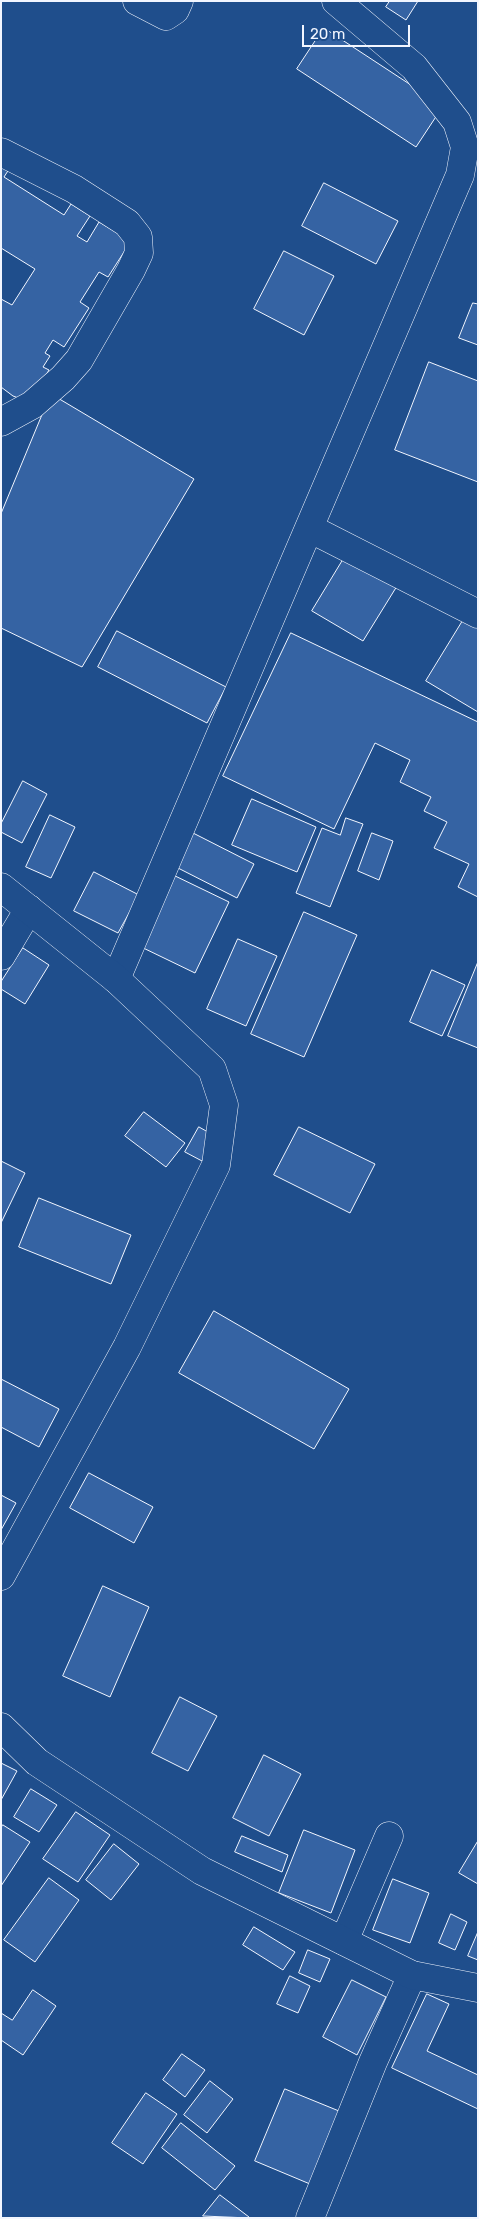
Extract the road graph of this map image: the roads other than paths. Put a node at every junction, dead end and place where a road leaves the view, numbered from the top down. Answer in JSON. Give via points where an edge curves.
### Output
{"nodes":[{"id":1,"x":137,"y":1,"type":"edge"},
{"id":2,"x":179,"y":1,"type":"edge"},
{"id":3,"x":336,"y":1,"type":"edge"},
{"id":4,"x":1,"y":152,"type":"edge"},
{"id":5,"x":469,"y":173,"type":"edge"},
{"id":6,"x":1,"y":422,"type":"edge"},
{"id":7,"x":309,"y":528,"type":"junction"},
{"id":8,"x":478,"y":614,"type":"edge"},
{"id":9,"x":1,"y":888,"type":"edge"},
{"id":10,"x":29,"y":909,"type":"junction"},
{"id":11,"x":1,"y":956,"type":"edge"},
{"id":12,"x":116,"y":979,"type":"junction"},
{"id":13,"x":1,"y":1576,"type":"edge"},
{"id":14,"x":1,"y":1727,"type":"edge"},
{"id":15,"x":389,"y":1836,"type":"dead end"},
{"id":16,"x":344,"y":1941,"type":"junction"},
{"id":17,"x":412,"y":1975,"type":"junction"},
{"id":18,"x":478,"y":1988,"type":"edge"},
{"id":19,"x":310,"y":2218,"type":"edge"}],
"edges":[{"from":1,"to":2,"type":"street","via":[[166,16],[175,10]]},
{"from":3,"to":5,"type":"street","via":[[414,67],[457,122]]},
{"from":4,"to":6,"type":"street","via":[[74,189],[126,223],[138,237],[139,253],[78,360],[32,405]]},
{"from":5,"to":7,"type":"street"},
{"from":7,"to":8,"type":"street"},
{"from":7,"to":12,"type":"street"},
{"from":9,"to":10,"type":"street"},
{"from":10,"to":11,"type":"street"},
{"from":10,"to":12,"type":"street"},
{"from":12,"to":13,"type":"street","via":[[212,1068],[224,1105],[216,1165],[127,1347]]},
{"from":14,"to":16,"type":"street","via":[[37,1762],[202,1871]]},
{"from":15,"to":16,"type":"street"},
{"from":16,"to":17,"type":"street"},
{"from":17,"to":18,"type":"street"},
{"from":17,"to":19,"type":"street"}]}
